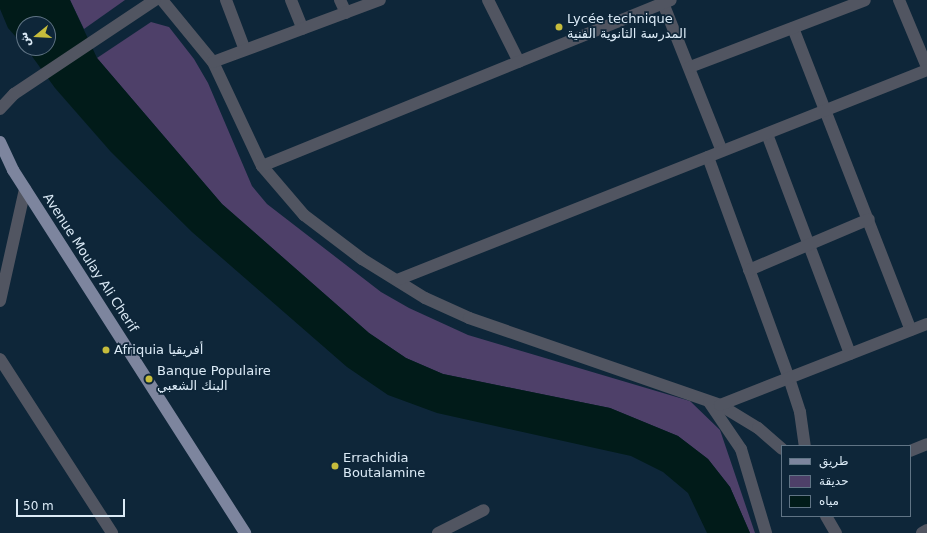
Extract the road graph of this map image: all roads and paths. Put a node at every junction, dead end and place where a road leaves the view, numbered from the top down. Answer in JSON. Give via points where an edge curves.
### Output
{"nodes":[{"id":1,"x":155,"y":0,"type":"edge"},
{"id":2,"x":162,"y":0,"type":"edge"},
{"id":3,"x":226,"y":0,"type":"edge"},
{"id":4,"x":291,"y":0,"type":"edge"},
{"id":5,"x":340,"y":0,"type":"edge"},
{"id":6,"x":380,"y":0,"type":"edge"},
{"id":7,"x":488,"y":0,"type":"edge"},
{"id":8,"x":865,"y":0,"type":"edge"},
{"id":9,"x":899,"y":0,"type":"edge"},
{"id":10,"x":667,"y":2,"type":"edge"},
{"id":11,"x":346,"y":13,"type":"junction"},
{"id":12,"x":793,"y":28,"type":"junction"},
{"id":13,"x":303,"y":29,"type":"junction"},
{"id":14,"x":245,"y":50,"type":"junction"},
{"id":15,"x":213,"y":62,"type":"junction"},
{"id":16,"x":519,"y":62,"type":"junction"},
{"id":17,"x":927,"y":67,"type":"edge"},
{"id":18,"x":690,"y":68,"type":"junction"},
{"id":19,"x":927,"y":70,"type":"edge"},
{"id":20,"x":14,"y":94,"type":"junction"},
{"id":21,"x":0,"y":98,"type":"edge"},
{"id":22,"x":0,"y":109,"type":"edge"},
{"id":23,"x":827,"y":110,"type":"junction"},
{"id":24,"x":767,"y":134,"type":"junction"},
{"id":25,"x":0,"y":142,"type":"edge"},
{"id":26,"x":722,"y":151,"type":"junction"},
{"id":27,"x":708,"y":157,"type":"junction"},
{"id":28,"x":0,"y":158,"type":"edge"},
{"id":29,"x":262,"y":166,"type":"junction"},
{"id":30,"x":13,"y":170,"type":"junction"},
{"id":31,"x":25,"y":189,"type":"junction"},
{"id":32,"x":869,"y":219,"type":"junction"},
{"id":33,"x":809,"y":244,"type":"junction"},
{"id":34,"x":748,"y":270,"type":"junction"},
{"id":35,"x":397,"y":280,"type":"junction"},
{"id":36,"x":0,"y":301,"type":"edge"},
{"id":37,"x":927,"y":324,"type":"edge"},
{"id":38,"x":911,"y":330,"type":"junction"},
{"id":39,"x":850,"y":354,"type":"junction"},
{"id":40,"x":0,"y":359,"type":"edge"},
{"id":41,"x":789,"y":378,"type":"junction"},
{"id":42,"x":715,"y":403,"type":"junction"},
{"id":43,"x":927,"y":444,"type":"edge"},
{"id":44,"x":805,"y":445,"type":"edge"},
{"id":45,"x":781,"y":449,"type":"edge"},
{"id":46,"x":911,"y":451,"type":"edge"},
{"id":47,"x":484,"y":510,"type":"dead end"},
{"id":48,"x":827,"y":517,"type":"edge"},
{"id":49,"x":927,"y":530,"type":"edge"},
{"id":50,"x":112,"y":533,"type":"edge"},
{"id":51,"x":245,"y":533,"type":"edge"},
{"id":52,"x":438,"y":533,"type":"edge"},
{"id":53,"x":766,"y":533,"type":"edge"},
{"id":54,"x":836,"y":533,"type":"edge"},
{"id":55,"x":922,"y":533,"type":"edge"}],
"edges":[{"from":1,"to":20,"type":"street"},
{"from":2,"to":15,"type":"street"},
{"from":3,"to":14,"type":"street"},
{"from":4,"to":13,"type":"street"},
{"from":5,"to":11,"type":"street"},
{"from":6,"to":11,"type":"street"},
{"from":7,"to":16,"type":"street"},
{"from":8,"to":12,"type":"street"},
{"from":9,"to":17,"type":"street"},
{"from":10,"to":16,"type":"street"},
{"from":10,"to":18,"type":"street"},
{"from":11,"to":13,"type":"street"},
{"from":12,"to":18,"type":"street"},
{"from":12,"to":23,"type":"street"},
{"from":13,"to":14,"type":"street"},
{"from":14,"to":15,"type":"street"},
{"from":15,"to":29,"type":"street"},
{"from":16,"to":29,"type":"street"},
{"from":18,"to":26,"type":"street"},
{"from":19,"to":23,"type":"street"},
{"from":20,"to":21,"type":"street"},
{"from":20,"to":22,"type":"street"},
{"from":23,"to":24,"type":"street"},
{"from":23,"to":32,"type":"street"},
{"from":24,"to":26,"type":"street"},
{"from":24,"to":33,"type":"street"},
{"from":25,"to":30,"type":"main road"},
{"from":26,"to":27,"type":"street"},
{"from":27,"to":34,"type":"street"},
{"from":27,"to":35,"type":"street"},
{"from":28,"to":30,"type":"main road"},
{"from":29,"to":35,"type":"street","via":[[304,214],[362,259]]},
{"from":30,"to":31,"type":"main road","name":"Avenue Moulay Ali Cherif"},
{"from":31,"to":36,"type":"street"},
{"from":31,"to":51,"type":"main road","name":"Avenue Moulay Ali Cherif"},
{"from":32,"to":33,"type":"street"},
{"from":32,"to":38,"type":"street"},
{"from":33,"to":34,"type":"street"},
{"from":33,"to":39,"type":"street"},
{"from":34,"to":41,"type":"street"},
{"from":35,"to":42,"type":"street","via":[[425,298],[469,318]]},
{"from":37,"to":38,"type":"street"},
{"from":38,"to":39,"type":"street"},
{"from":39,"to":41,"type":"street"},
{"from":40,"to":50,"type":"street"},
{"from":41,"to":42,"type":"street"},
{"from":41,"to":44,"type":"street","via":[[800,412]]},
{"from":42,"to":45,"type":"street","via":[[758,428]]},
{"from":42,"to":53,"type":"street","via":[[741,449]]},
{"from":43,"to":46,"type":"street"},
{"from":47,"to":52,"type":"street"},
{"from":48,"to":54,"type":"street"},
{"from":49,"to":55,"type":"street"}]}
